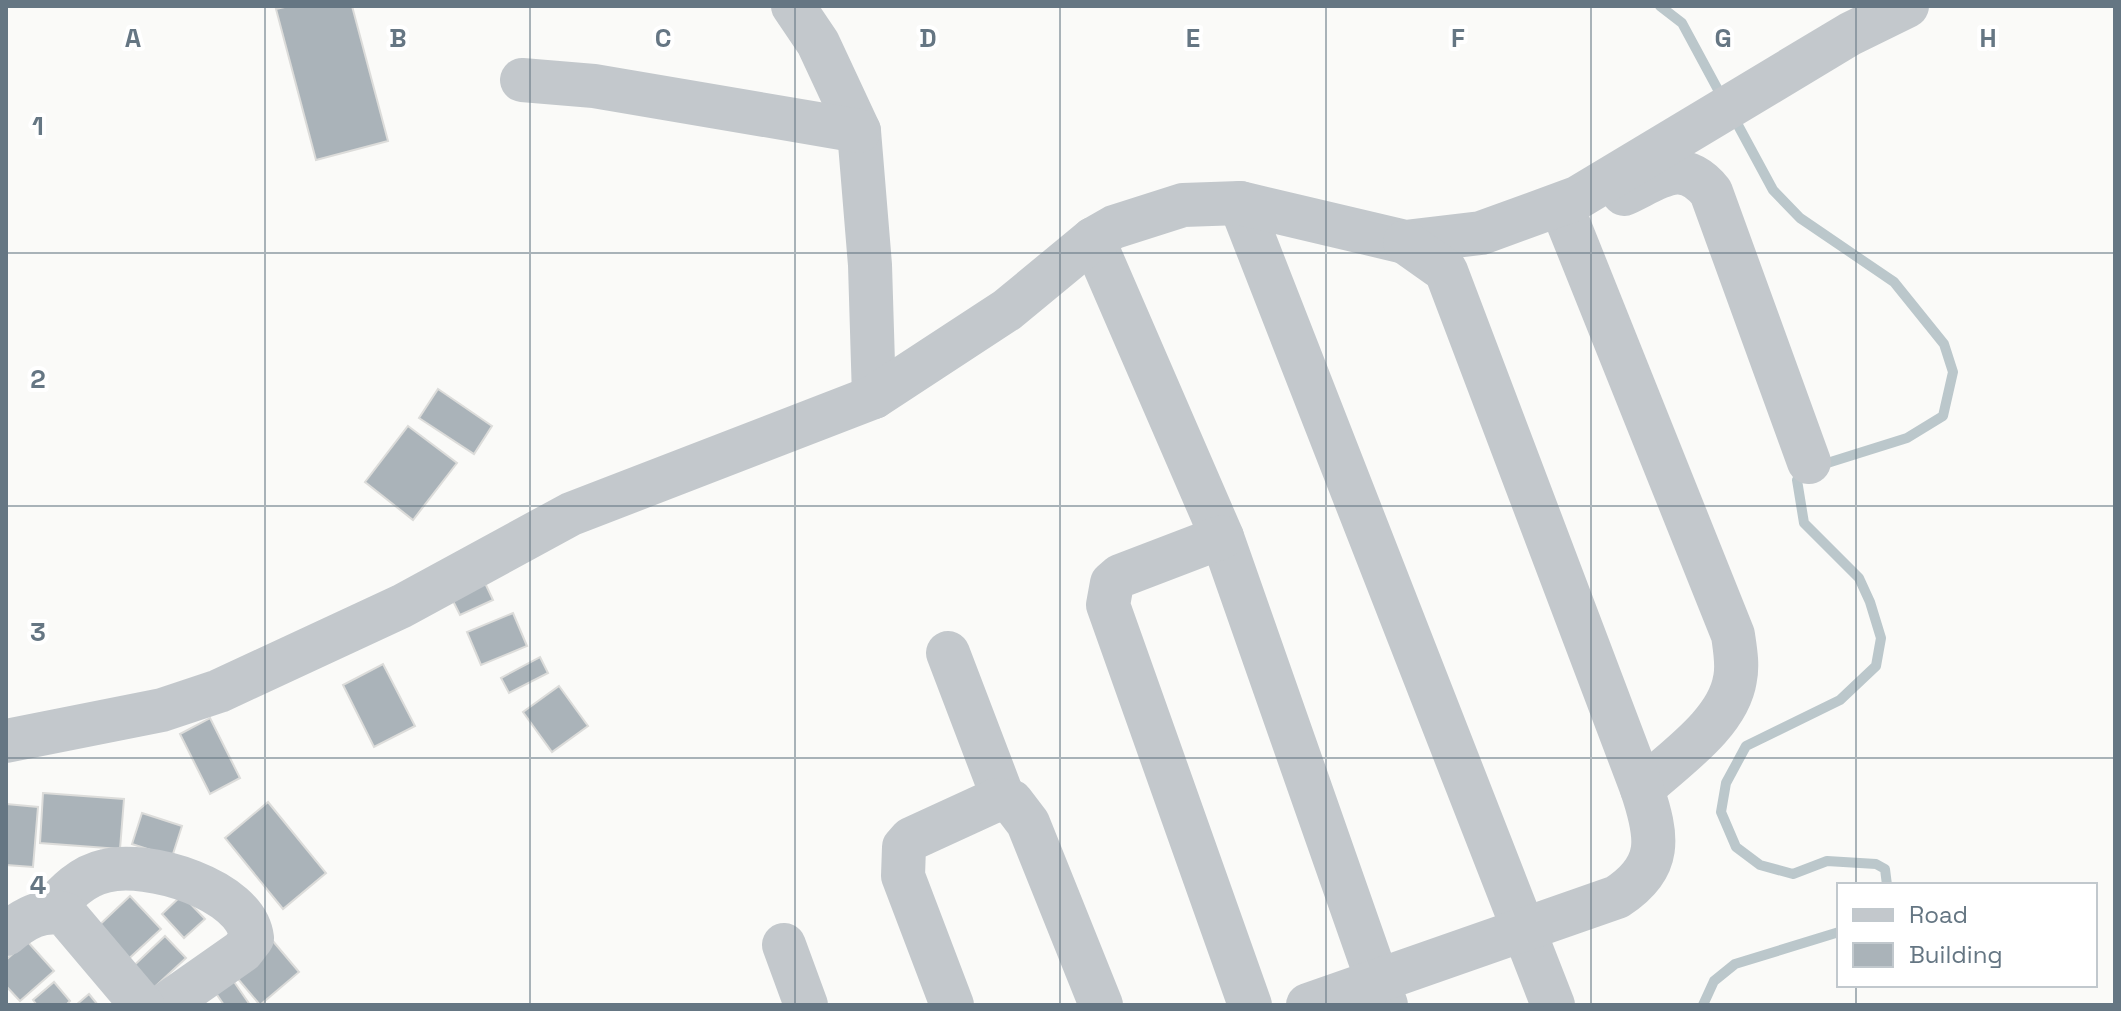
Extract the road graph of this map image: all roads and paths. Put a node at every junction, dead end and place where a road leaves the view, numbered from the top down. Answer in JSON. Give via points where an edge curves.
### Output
{"nodes":[{"id":1,"x":793,"y":6,"type":"edge"},
{"id":2,"x":1907,"y":6,"type":"edge"},
{"id":3,"x":1844,"y":20,"type":"edge"},
{"id":4,"x":522,"y":80,"type":"dead end"},
{"id":5,"x":859,"y":131,"type":"junction"},
{"id":6,"x":1240,"y":203,"type":"junction"},
{"id":7,"x":1567,"y":220,"type":"junction"},
{"id":8,"x":1093,"y":239,"type":"junction"},
{"id":9,"x":1405,"y":242,"type":"junction"},
{"id":10,"x":1446,"y":271,"type":"junction"},
{"id":11,"x":874,"y":397,"type":"junction"},
{"id":12,"x":1809,"y":462,"type":"dead end"},
{"id":13,"x":1222,"y":537,"type":"junction"},
{"id":14,"x":948,"y":653,"type":"dead end"},
{"id":15,"x":6,"y":741,"type":"edge"},
{"id":16,"x":1642,"y":789,"type":"junction"},
{"id":17,"x":1004,"y":800,"type":"junction"},
{"id":18,"x":51,"y":910,"type":"junction"},
{"id":19,"x":1520,"y":928,"type":"junction"},
{"id":20,"x":6,"y":934,"type":"edge"},
{"id":21,"x":784,"y":945,"type":"dead end"},
{"id":22,"x":1381,"y":993,"type":"edge"},
{"id":23,"x":142,"y":1005,"type":"edge"},
{"id":24,"x":165,"y":1005,"type":"edge"},
{"id":25,"x":806,"y":1005,"type":"edge"},
{"id":26,"x":952,"y":1005,"type":"edge"},
{"id":27,"x":1101,"y":1005,"type":"edge"},
{"id":28,"x":1250,"y":1005,"type":"edge"},
{"id":29,"x":1308,"y":1005,"type":"edge"},
{"id":30,"x":1553,"y":1005,"type":"edge"}],
"edges":[{"from":1,"to":5,"type":"street","via":[[818,43]]},
{"from":2,"to":3,"type":"street"},
{"from":3,"to":9,"type":"street","via":[[1762,89],[1577,198],[1481,233]]},
{"from":4,"to":5,"type":"street","via":[[594,86]]},
{"from":5,"to":11,"type":"street"},
{"from":6,"to":8,"type":"street","via":[[1160,210]]},
{"from":6,"to":9,"type":"street"},
{"from":6,"to":19,"type":"street"},
{"from":7,"to":10,"type":"street"},
{"from":7,"to":12,"type":"street","via":[[1671,173],[1699,176],[1722,219]]},
{"from":7,"to":16,"type":"street","via":[[1733,635],[1735,680],[1726,704]]},
{"from":8,"to":11,"type":"street","via":[[1007,310]]},
{"from":8,"to":13,"type":"street"},
{"from":9,"to":10,"type":"street"},
{"from":10,"to":16,"type":"street"},
{"from":11,"to":15,"type":"street","via":[[571,514],[402,606],[219,691],[162,710]]},
{"from":13,"to":22,"type":"street"},
{"from":13,"to":28,"type":"street","via":[[1120,576],[1112,583],[1108,605]]},
{"from":14,"to":17,"type":"street"},
{"from":16,"to":19,"type":"street","via":[[1653,822],[1654,850],[1641,878],[1617,897]]},
{"from":17,"to":26,"type":"street","via":[[911,839],[904,847],[903,876]]},
{"from":17,"to":27,"type":"street","via":[[1021,810],[1028,823]]},
{"from":18,"to":20,"type":"street"},
{"from":18,"to":23,"type":"street","via":[[77,926]]},
{"from":18,"to":24,"type":"street","via":[[84,879],[126,868],[209,889],[234,907],[248,921],[252,938],[242,951]]},
{"from":19,"to":22,"type":"street"},
{"from":19,"to":30,"type":"street"},
{"from":21,"to":25,"type":"street"},
{"from":22,"to":29,"type":"street"}]}
